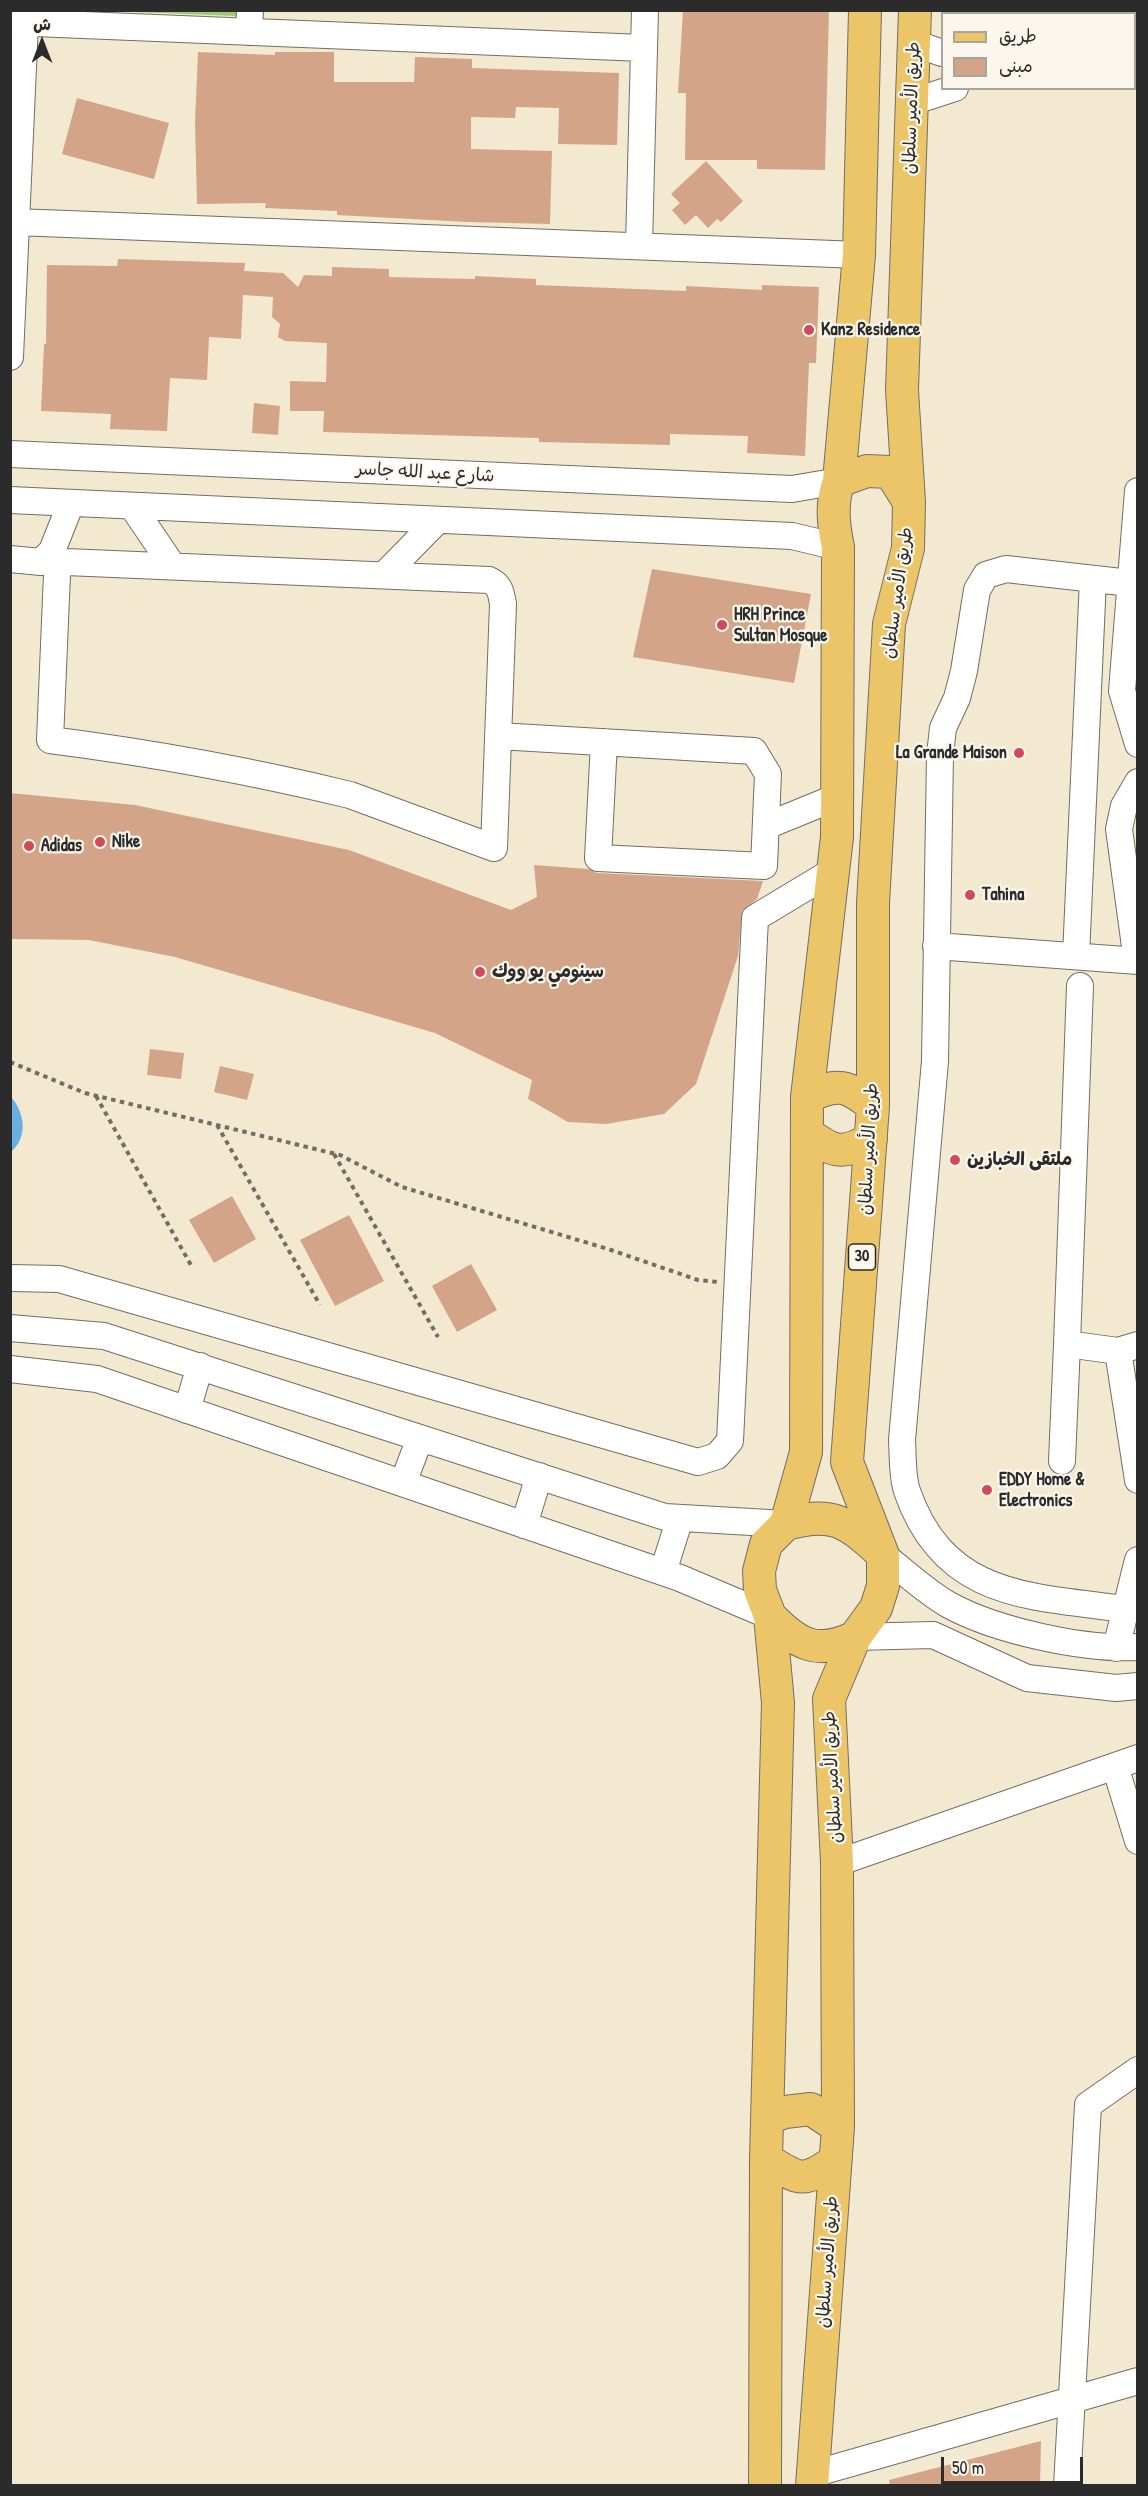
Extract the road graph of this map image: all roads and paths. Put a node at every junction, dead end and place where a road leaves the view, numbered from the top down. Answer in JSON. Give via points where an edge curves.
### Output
{"nodes":[{"id":1,"x":645,"y":10,"type":"edge"},
{"id":2,"x":865,"y":10,"type":"edge"},
{"id":3,"x":915,"y":10,"type":"edge"},
{"id":4,"x":249,"y":21,"type":"edge"},
{"id":5,"x":18,"y":22,"type":"edge"},
{"id":6,"x":643,"y":48,"type":"junction"},
{"id":7,"x":928,"y":48,"type":"edge"},
{"id":8,"x":949,"y":90,"type":"edge"},
{"id":9,"x":912,"y":102,"type":"junction"},
{"id":10,"x":16,"y":222,"type":"junction"},
{"id":11,"x":639,"y":246,"type":"junction"},
{"id":12,"x":859,"y":255,"type":"junction"},
{"id":13,"x":10,"y":357,"type":"edge"},
{"id":14,"x":10,"y":454,"type":"edge"},
{"id":15,"x":839,"y":481,"type":"junction"},
{"id":16,"x":1137,"y":491,"type":"edge"},
{"id":17,"x":10,"y":500,"type":"edge"},
{"id":18,"x":909,"y":502,"type":"junction"},
{"id":19,"x":71,"y":503,"type":"junction"},
{"id":20,"x":132,"y":506,"type":"junction"},
{"id":21,"x":438,"y":520,"type":"junction"},
{"id":22,"x":838,"y":547,"type":"junction"},
{"id":23,"x":10,"y":559,"type":"edge"},
{"id":24,"x":172,"y":566,"type":"junction"},
{"id":25,"x":384,"y":575,"type":"junction"},
{"id":26,"x":1093,"y":579,"type":"junction"},
{"id":27,"x":1130,"y":584,"type":"junction"},
{"id":28,"x":498,"y":736,"type":"junction"},
{"id":29,"x":604,"y":742,"type":"junction"},
{"id":30,"x":1137,"y":744,"type":"edge"},
{"id":31,"x":1137,"y":782,"type":"edge"},
{"id":32,"x":837,"y":797,"type":"junction"},
{"id":33,"x":766,"y":826,"type":"junction"},
{"id":34,"x":833,"y":871,"type":"junction"},
{"id":35,"x":936,"y":946,"type":"junction"},
{"id":36,"x":1076,"y":956,"type":"junction"},
{"id":37,"x":1137,"y":961,"type":"edge"},
{"id":38,"x":1080,"y":986,"type":"dead end"},
{"id":39,"x":10,"y":1062,"type":"edge"},
{"id":40,"x":96,"y":1095,"type":"junction"},
{"id":41,"x":807,"y":1096,"type":"junction"},
{"id":42,"x":873,"y":1106,"type":"junction"},
{"id":43,"x":216,"y":1124,"type":"junction"},
{"id":44,"x":807,"y":1133,"type":"junction"},
{"id":45,"x":871,"y":1139,"type":"junction"},
{"id":46,"x":334,"y":1154,"type":"junction"},
{"id":47,"x":192,"y":1268,"type":"dead end"},
{"id":48,"x":10,"y":1278,"type":"edge"},
{"id":49,"x":738,"y":1284,"type":"junction"},
{"id":50,"x":320,"y":1305,"type":"dead end"},
{"id":51,"x":10,"y":1328,"type":"edge"},
{"id":52,"x":438,"y":1337,"type":"dead end"},
{"id":53,"x":1067,"y":1344,"type":"junction"},
{"id":54,"x":1128,"y":1348,"type":"edge"},
{"id":55,"x":200,"y":1366,"type":"junction"},
{"id":56,"x":10,"y":1369,"type":"edge"},
{"id":57,"x":187,"y":1410,"type":"junction"},
{"id":58,"x":420,"y":1438,"type":"junction"},
{"id":59,"x":1062,"y":1461,"type":"dead end"},
{"id":60,"x":540,"y":1476,"type":"junction"},
{"id":61,"x":1137,"y":1480,"type":"edge"},
{"id":62,"x":403,"y":1483,"type":"junction"},
{"id":63,"x":680,"y":1518,"type":"junction"},
{"id":64,"x":786,"y":1524,"type":"junction"},
{"id":65,"x":524,"y":1525,"type":"junction"},
{"id":66,"x":883,"y":1555,"type":"junction"},
{"id":67,"x":1137,"y":1560,"type":"edge"},
{"id":68,"x":663,"y":1572,"type":"junction"},
{"id":69,"x":1124,"y":1609,"type":"junction"},
{"id":70,"x":770,"y":1616,"type":"junction"},
{"id":71,"x":855,"y":1638,"type":"junction"},
{"id":72,"x":1127,"y":1647,"type":"edge"},
{"id":73,"x":1137,"y":1686,"type":"edge"},
{"id":74,"x":1126,"y":1762,"type":"edge"},
{"id":75,"x":1137,"y":1841,"type":"edge"},
{"id":76,"x":837,"y":1863,"type":"junction"},
{"id":77,"x":1137,"y":2070,"type":"edge"},
{"id":78,"x":767,"y":2118,"type":"junction"},
{"id":79,"x":838,"y":2127,"type":"junction"},
{"id":80,"x":766,"y":2159,"type":"junction"},
{"id":81,"x":835,"y":2161,"type":"junction"},
{"id":82,"x":1137,"y":2381,"type":"edge"},
{"id":83,"x":1072,"y":2401,"type":"junction"},
{"id":84,"x":812,"y":2480,"type":"edge"},
{"id":85,"x":765,"y":2486,"type":"edge"},
{"id":86,"x":1067,"y":2486,"type":"edge"}],
"edges":[{"from":1,"to":6,"type":"street"},
{"from":2,"to":12,"type":"main road"},
{"from":3,"to":7,"type":"main road","name":"طريق الأمير سلطان","number":"30"},
{"from":4,"to":5,"type":"street"},
{"from":4,"to":6,"type":"street"},
{"from":5,"to":10,"type":"street"},
{"from":6,"to":11,"type":"street"},
{"from":7,"to":9,"type":"main road","name":"طريق الأمير سلطان","number":"30"},
{"from":8,"to":9,"type":"street"},
{"from":9,"to":18,"type":"main road","name":"طريق الأمير سلطان","number":"30","via":[[902,390]]},
{"from":10,"to":11,"type":"street"},
{"from":10,"to":13,"type":"street"},
{"from":11,"to":12,"type":"street"},
{"from":12,"to":15,"type":"main road"},
{"from":14,"to":15,"type":"street","name":"شارع عبد الله جاسر","via":[[792,489]]},
{"from":15,"to":18,"type":"main road","via":[[867,471],[890,472]]},
{"from":15,"to":22,"type":"main road","via":[[833,497]]},
{"from":16,"to":27,"type":"street"},
{"from":17,"to":19,"type":"street"},
{"from":18,"to":42,"type":"main road","name":"طريق الأمير سلطان","number":"30","via":[[908,548],[889,624],[873,903]]},
{"from":19,"to":20,"type":"street"},
{"from":19,"to":23,"type":"street","via":[[52,551],[41,562]]},
{"from":20,"to":21,"type":"street"},
{"from":20,"to":24,"type":"street"},
{"from":21,"to":22,"type":"street","via":[[792,536]]},
{"from":21,"to":25,"type":"street"},
{"from":22,"to":32,"type":"main road"},
{"from":24,"to":25,"type":"street"},
{"from":24,"to":28,"type":"street","via":[[66,562],[60,566],[50,740],[249,771],[330,790],[494,848]]},
{"from":25,"to":28,"type":"street","via":[[489,580],[501,591]]},
{"from":26,"to":27,"type":"street"},
{"from":26,"to":35,"type":"street","via":[[1006,569],[986,575],[977,590],[964,672],[943,728]]},
{"from":26,"to":36,"type":"street"},
{"from":27,"to":30,"type":"street","via":[[1122,692]]},
{"from":28,"to":29,"type":"street"},
{"from":29,"to":33,"type":"street","via":[[753,751],[768,774]]},
{"from":29,"to":33,"type":"street","via":[[598,858],[764,866]]},
{"from":31,"to":37,"type":"street","via":[[1124,806],[1119,829]]},
{"from":32,"to":33,"type":"street"},
{"from":32,"to":34,"type":"main road"},
{"from":34,"to":41,"type":"main road"},
{"from":34,"to":49,"type":"street","via":[[755,918]]},
{"from":35,"to":36,"type":"street"},
{"from":35,"to":69,"type":"street","via":[[935,1061],[902,1440],[906,1489],[923,1526],[948,1559],[980,1581],[1027,1596]]},
{"from":36,"to":37,"type":"street"},
{"from":38,"to":53,"type":"street"},
{"from":39,"to":40,"type":"path"},
{"from":40,"to":43,"type":"path"},
{"from":40,"to":47,"type":"path"},
{"from":41,"to":42,"type":"main road","via":[[826,1088],[852,1089]]},
{"from":41,"to":44,"type":"main road"},
{"from":42,"to":45,"type":"main road","name":"طريق الأمير سلطان","number":"30"},
{"from":43,"to":46,"type":"path"},
{"from":43,"to":50,"type":"path"},
{"from":44,"to":45,"type":"main road","via":[[828,1148],[851,1150]]},
{"from":44,"to":64,"type":"main road","via":[[806,1452]]},
{"from":45,"to":66,"type":"main road","name":"طريق الأمير سلطان","number":"30","via":[[847,1461]]},
{"from":46,"to":49,"type":"path","via":[[402,1187],[698,1280]]},
{"from":46,"to":52,"type":"path"},
{"from":48,"to":49,"type":"street","via":[[59,1279],[698,1462],[717,1456],[730,1441]]},
{"from":51,"to":55,"type":"street","via":[[104,1336]]},
{"from":53,"to":54,"type":"street"},
{"from":53,"to":59,"type":"street"},
{"from":54,"to":61,"type":"street"},
{"from":55,"to":57,"type":"street"},
{"from":55,"to":58,"type":"street"},
{"from":56,"to":57,"type":"street","via":[[97,1379]]},
{"from":57,"to":62,"type":"street"},
{"from":58,"to":60,"type":"street"},
{"from":58,"to":62,"type":"street"},
{"from":60,"to":63,"type":"street","via":[[665,1517]]},
{"from":60,"to":65,"type":"street"},
{"from":62,"to":65,"type":"street"},
{"from":63,"to":64,"type":"street"},
{"from":63,"to":68,"type":"street"},
{"from":64,"to":66,"type":"main road","via":[[809,1517],[831,1519],[854,1528]]},
{"from":64,"to":70,"type":"main road","via":[[766,1544],[759,1571],[760,1590]]},
{"from":65,"to":68,"type":"street"},
{"from":66,"to":71,"type":"main road","name":"طريق الأمير سلطان","number":"30","via":[[883,1586],[876,1608]]},
{"from":66,"to":72,"type":"street","via":[[949,1605],[1017,1633]]},
{"from":67,"to":69,"type":"street"},
{"from":68,"to":70,"type":"street"},
{"from":69,"to":72,"type":"street"},
{"from":70,"to":71,"type":"main road","via":[[804,1644],[839,1645]]},
{"from":70,"to":78,"type":"main road","via":[[777,1703]]},
{"from":71,"to":73,"type":"street","via":[[933,1635],[1027,1678],[1116,1688]]},
{"from":71,"to":76,"type":"main road","name":"طريق الأمير سلطان","number":"30","via":[[829,1699]]},
{"from":74,"to":75,"type":"street"},
{"from":74,"to":76,"type":"street"},
{"from":76,"to":79,"type":"main road","name":"طريق الأمير سلطان","number":"30"},
{"from":77,"to":83,"type":"street","via":[[1088,2105]]},
{"from":78,"to":79,"type":"main road","via":[[811,2109]]},
{"from":78,"to":80,"type":"main road"},
{"from":79,"to":81,"type":"main road","name":"طريق الأمير سلطان","number":"30"},
{"from":80,"to":81,"type":"main road","via":[[792,2175],[812,2176]]},
{"from":80,"to":85,"type":"main road"},
{"from":81,"to":84,"type":"main road","name":"طريق الأمير سلطان","number":"30"},
{"from":82,"to":83,"type":"street"},
{"from":83,"to":84,"type":"street"},
{"from":83,"to":86,"type":"street"}]}
